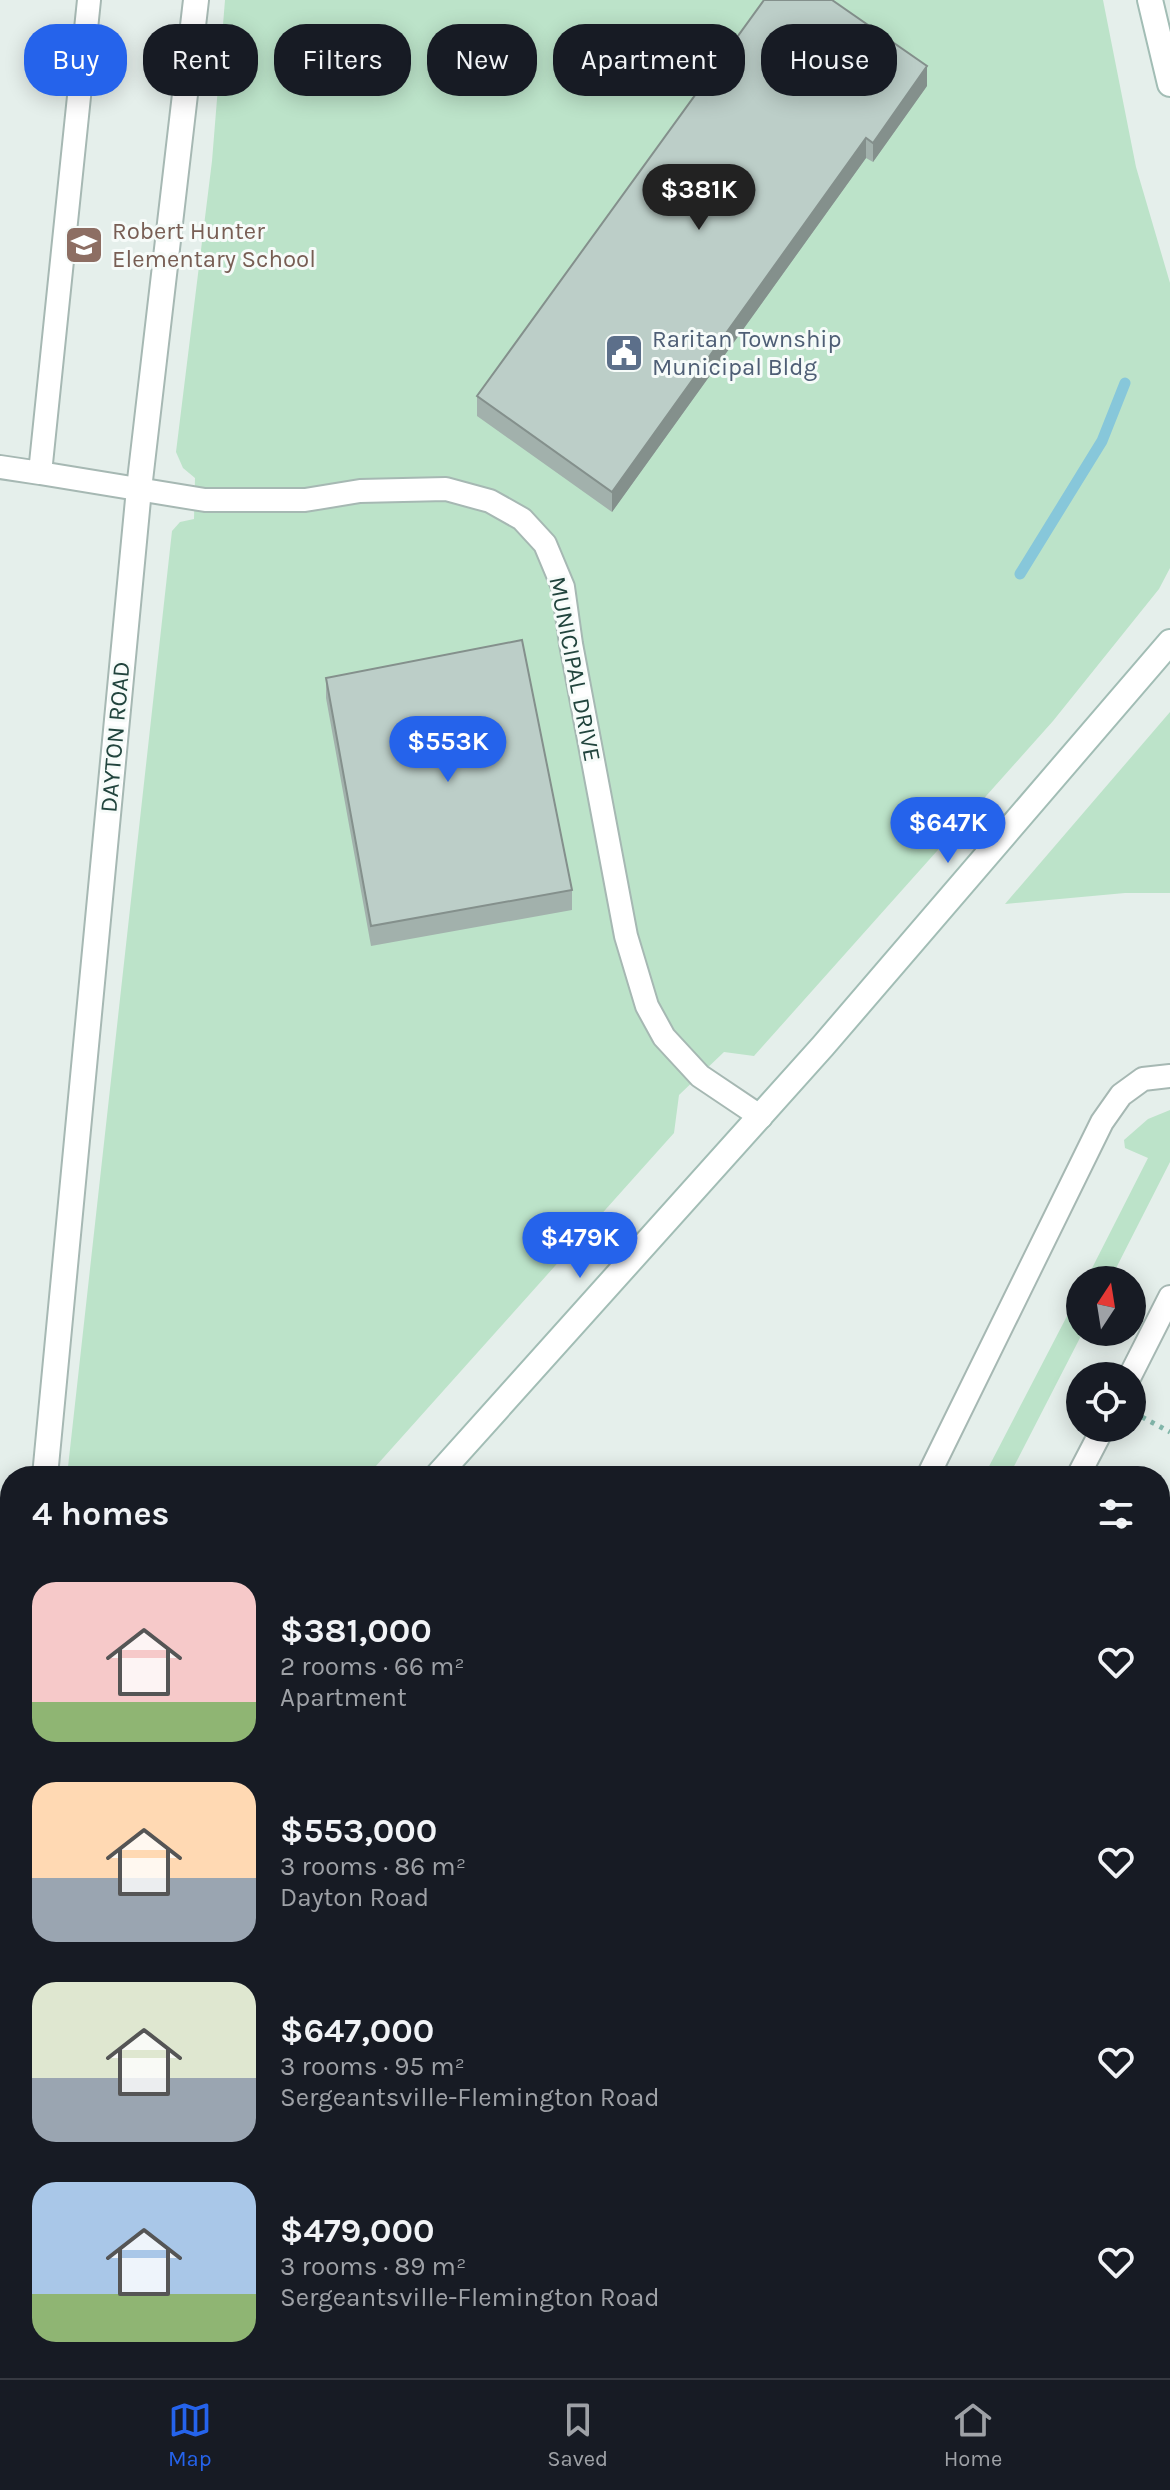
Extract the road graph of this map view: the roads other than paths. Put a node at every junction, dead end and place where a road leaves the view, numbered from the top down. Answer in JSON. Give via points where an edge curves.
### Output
{"nodes":[{"id":1,"x":89,"y":0,"type":"edge"},
{"id":2,"x":196,"y":0,"type":"edge"},
{"id":3,"x":1150,"y":0,"type":"edge"},
{"id":4,"x":1170,"y":84,"type":"edge"},
{"id":5,"x":0,"y":467,"type":"edge"},
{"id":6,"x":40,"y":473,"type":"junction"},
{"id":7,"x":139,"y":489,"type":"junction"},
{"id":8,"x":1170,"y":642,"type":"edge"},
{"id":9,"x":1170,"y":1076,"type":"edge"},
{"id":10,"x":761,"y":1117,"type":"junction"},
{"id":11,"x":1170,"y":1297,"type":"edge"},
{"id":12,"x":1137,"y":1362,"type":"edge"},
{"id":13,"x":1096,"y":1442,"type":"edge"},
{"id":14,"x":46,"y":1466,"type":"edge"},
{"id":15,"x":446,"y":1466,"type":"edge"},
{"id":16,"x":933,"y":1466,"type":"edge"},
{"id":17,"x":1083,"y":1466,"type":"edge"}],
"edges":[{"from":1,"to":6,"type":"lane"},
{"from":2,"to":7,"type":"street","name":"DAYTON ROAD"},
{"from":3,"to":4,"type":"street"},
{"from":5,"to":6,"type":"lane","name":"MUNICIPAL DRIVE"},
{"from":6,"to":7,"type":"lane","name":"MUNICIPAL DRIVE"},
{"from":7,"to":10,"type":"lane","name":"MUNICIPAL DRIVE","via":[[205,500],[305,500],[360,491],[446,489],[490,501],[522,519],[545,544],[563,587],[626,936],[647,1006],[664,1037],[700,1076]]},
{"from":7,"to":14,"type":"street","name":"DAYTON ROAD"},
{"from":8,"to":10,"type":"street"},
{"from":9,"to":16,"type":"lane","via":[[1143,1079],[1121,1095],[1102,1122]]},
{"from":10,"to":15,"type":"street"},
{"from":11,"to":12,"type":"lane"},
{"from":13,"to":17,"type":"lane"}]}
